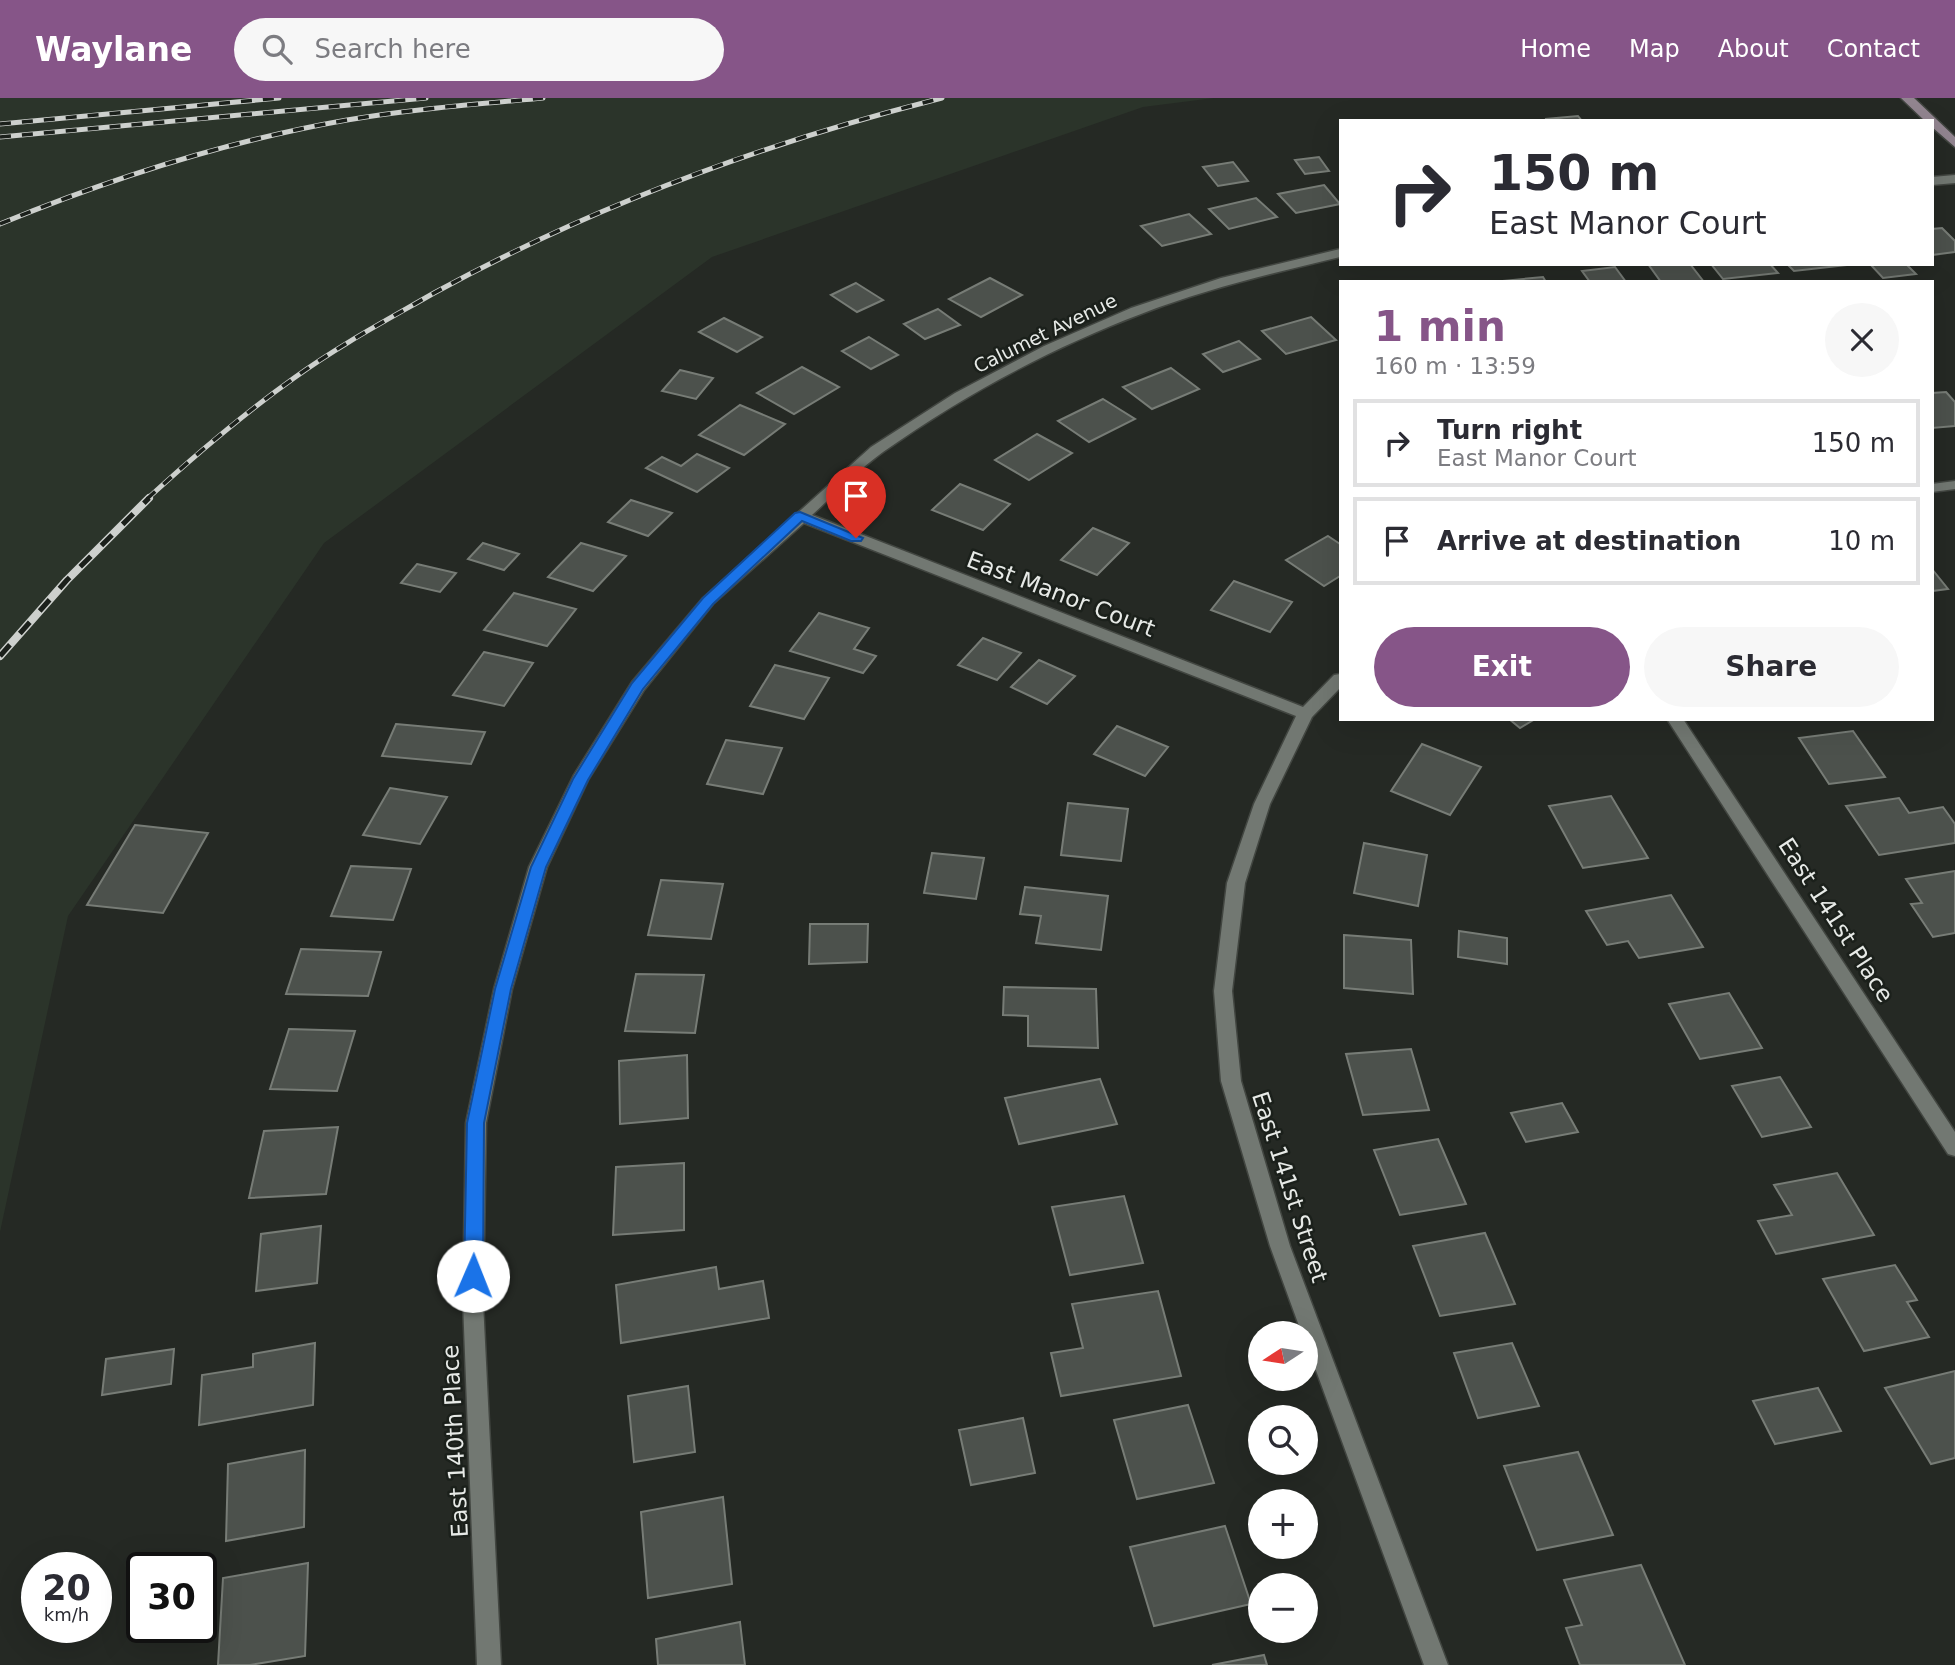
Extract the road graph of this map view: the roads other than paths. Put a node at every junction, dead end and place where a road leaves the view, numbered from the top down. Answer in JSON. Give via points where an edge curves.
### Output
{"nodes":[{"id":1,"x":1907,"y":98,"type":"edge"},
{"id":2,"x":1930,"y":119,"type":"edge"},
{"id":3,"x":1934,"y":123,"type":"edge"},
{"id":4,"x":1955,"y":143,"type":"edge"},
{"id":5,"x":1955,"y":179,"type":"edge"},
{"id":6,"x":1934,"y":181,"type":"edge"},
{"id":7,"x":1339,"y":253,"type":"edge"},
{"id":8,"x":1955,"y":485,"type":"edge"},
{"id":9,"x":1934,"y":488,"type":"edge"},
{"id":10,"x":800,"y":516,"type":"junction"},
{"id":11,"x":1339,"y":681,"type":"edge"},
{"id":12,"x":1305,"y":714,"type":"junction"},
{"id":13,"x":1676,"y":721,"type":"edge"},
{"id":14,"x":1955,"y":1148,"type":"edge"},
{"id":15,"x":489,"y":1665,"type":"edge"},
{"id":16,"x":1436,"y":1665,"type":"edge"}],
"edges":[{"from":1,"to":2,"type":"street"},
{"from":3,"to":4,"type":"street"},
{"from":5,"to":6,"type":"street"},
{"from":7,"to":10,"type":"street","name":"Calumet Avenue","via":[[1226,281],[1136,311],[1049,349],[960,396],[876,450]]},
{"from":8,"to":9,"type":"street"},
{"from":10,"to":12,"type":"street","name":"East Manor Court"},
{"from":10,"to":15,"type":"street","name":"East 140th Place","via":[[708,601],[638,686],[580,779],[538,867],[503,989],[475,1137],[473,1302]]},
{"from":11,"to":12,"type":"street"},
{"from":12,"to":16,"type":"street","name":"East 141st Street","via":[[1262,804],[1236,883],[1223,991],[1231,1082],[1280,1246]]},
{"from":13,"to":14,"type":"street","name":"East 141st Place"}]}
